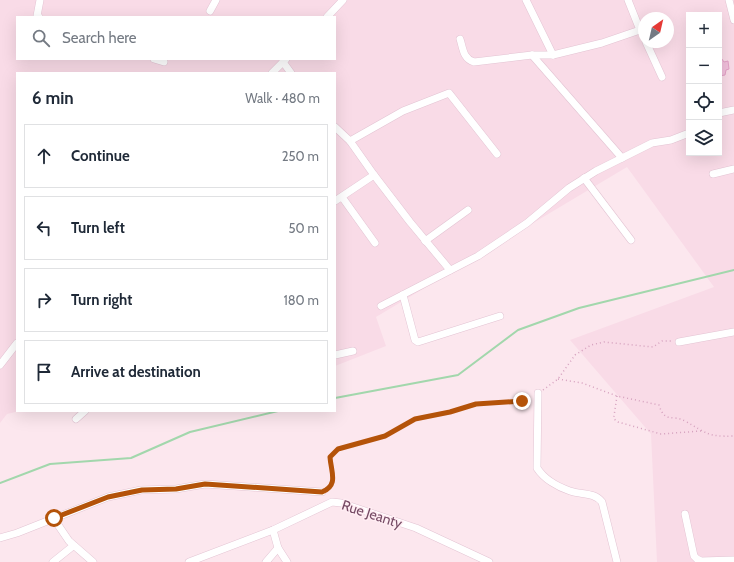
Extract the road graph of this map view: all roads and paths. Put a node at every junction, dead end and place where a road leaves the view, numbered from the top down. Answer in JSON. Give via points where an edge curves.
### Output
{"nodes":[{"id":1,"x":40,"y":0,"type":"edge"},
{"id":2,"x":216,"y":0,"type":"edge"},
{"id":3,"x":343,"y":0,"type":"edge"},
{"id":4,"x":526,"y":0,"type":"edge"},
{"id":5,"x":628,"y":0,"type":"edge"},
{"id":6,"x":729,"y":0,"type":"edge"},
{"id":7,"x":210,"y":11,"type":"dead end"},
{"id":8,"x":37,"y":16,"type":"edge"},
{"id":9,"x":328,"y":16,"type":"edge"},
{"id":10,"x":734,"y":20,"type":"edge"},
{"id":11,"x":638,"y":25,"type":"edge"},
{"id":12,"x":638,"y":31,"type":"edge"},
{"id":13,"x":460,"y":39,"type":"dead end"},
{"id":14,"x":649,"y":48,"type":"edge"},
{"id":15,"x":532,"y":55,"type":"junction"},
{"id":16,"x":553,"y":55,"type":"junction"},
{"id":17,"x":157,"y":60,"type":"edge"},
{"id":18,"x":285,"y":60,"type":"edge"},
{"id":19,"x":164,"y":62,"type":"dead end"},
{"id":20,"x":273,"y":72,"type":"edge"},
{"id":21,"x":291,"y":72,"type":"edge"},
{"id":22,"x":662,"y":77,"type":"dead end"},
{"id":23,"x":734,"y":110,"type":"edge"},
{"id":24,"x":722,"y":112,"type":"edge"},
{"id":25,"x":336,"y":129,"type":"edge"},
{"id":26,"x":686,"y":134,"type":"edge"},
{"id":27,"x":350,"y":141,"type":"junction"},
{"id":28,"x":496,"y":154,"type":"dead end"},
{"id":29,"x":622,"y":158,"type":"junction"},
{"id":30,"x":734,"y":169,"type":"edge"},
{"id":31,"x":713,"y":174,"type":"dead end"},
{"id":32,"x":374,"y":175,"type":"junction"},
{"id":33,"x":584,"y":178,"type":"junction"},
{"id":34,"x":338,"y":199,"type":"edge"},
{"id":35,"x":468,"y":210,"type":"dead end"},
{"id":36,"x":631,"y":240,"type":"dead end"},
{"id":37,"x":425,"y":241,"type":"junction"},
{"id":38,"x":375,"y":243,"type":"dead end"},
{"id":39,"x":450,"y":270,"type":"junction"},
{"id":40,"x":403,"y":295,"type":"junction"},
{"id":41,"x":382,"y":306,"type":"dead end"},
{"id":42,"x":500,"y":316,"type":"dead end"},
{"id":43,"x":734,"y":332,"type":"edge"},
{"id":44,"x":679,"y":342,"type":"joint"},
{"id":45,"x":16,"y":344,"type":"edge"},
{"id":46,"x":353,"y":351,"type":"dead end"},
{"id":47,"x":336,"y":355,"type":"edge"},
{"id":48,"x":0,"y":365,"type":"edge"},
{"id":49,"x":558,"y":379,"type":"junction"},
{"id":50,"x":538,"y":393,"type":"junction"},
{"id":51,"x":617,"y":396,"type":"junction"},
{"id":52,"x":84,"y":412,"type":"edge"},
{"id":53,"x":76,"y":419,"type":"dead end"},
{"id":54,"x":700,"y":431,"type":"junction"},
{"id":55,"x":734,"y":436,"type":"edge"},
{"id":56,"x":322,"y":492,"type":"joint"},
{"id":57,"x":685,"y":514,"type":"dead end"},
{"id":58,"x":54,"y":518,"type":"junction"},
{"id":59,"x":273,"y":530,"type":"junction"},
{"id":60,"x":0,"y":538,"type":"edge"},
{"id":61,"x":73,"y":546,"type":"junction"},
{"id":62,"x":278,"y":548,"type":"junction"},
{"id":63,"x":734,"y":560,"type":"edge"},
{"id":64,"x":53,"y":562,"type":"edge"},
{"id":65,"x":93,"y":562,"type":"edge"},
{"id":66,"x":189,"y":562,"type":"edge"},
{"id":67,"x":266,"y":562,"type":"edge"},
{"id":68,"x":287,"y":562,"type":"edge"},
{"id":69,"x":488,"y":562,"type":"edge"},
{"id":70,"x":616,"y":562,"type":"edge"}],
"edges":[{"from":1,"to":8,"type":"street"},
{"from":2,"to":7,"type":"street"},
{"from":3,"to":9,"type":"street"},
{"from":4,"to":16,"type":"street"},
{"from":5,"to":11,"type":"street"},
{"from":6,"to":10,"type":"street"},
{"from":12,"to":16,"type":"street"},
{"from":13,"to":15,"type":"street","via":[[467,59],[474,62]]},
{"from":14,"to":22,"type":"street"},
{"from":15,"to":16,"type":"street"},
{"from":15,"to":29,"type":"street"},
{"from":17,"to":19,"type":"street"},
{"from":18,"to":20,"type":"street"},
{"from":18,"to":21,"type":"street"},
{"from":23,"to":24,"type":"street"},
{"from":25,"to":27,"type":"street"},
{"from":26,"to":29,"type":"street","via":[[671,140],[656,141]]},
{"from":27,"to":28,"type":"street","via":[[403,110],[449,93]]},
{"from":27,"to":32,"type":"street"},
{"from":29,"to":33,"type":"street"},
{"from":30,"to":31,"type":"street"},
{"from":32,"to":34,"type":"street"},
{"from":32,"to":37,"type":"street"},
{"from":33,"to":36,"type":"street"},
{"from":33,"to":39,"type":"street","via":[[527,223],[478,256]]},
{"from":34,"to":38,"type":"street"},
{"from":35,"to":37,"type":"street"},
{"from":37,"to":39,"type":"street"},
{"from":39,"to":40,"type":"street"},
{"from":40,"to":41,"type":"street"},
{"from":40,"to":42,"type":"street","via":[[415,340],[418,342]]},
{"from":43,"to":44,"type":"street"},
{"from":44,"to":49,"type":"path","via":[[662,341],[653,347],[604,342],[575,355]]},
{"from":45,"to":48,"type":"street"},
{"from":46,"to":47,"type":"street"},
{"from":49,"to":50,"type":"path"},
{"from":49,"to":51,"type":"path","via":[[582,383]]},
{"from":50,"to":56,"type":"path","via":[[522,401],[476,404],[415,419],[385,436],[338,449],[330,457],[332,485],[330,489]]},
{"from":50,"to":70,"type":"street","via":[[540,473],[570,491],[596,496],[602,502]]},
{"from":51,"to":54,"type":"path","via":[[658,405],[666,417],[684,420]]},
{"from":51,"to":54,"type":"path","via":[[614,416],[618,422],[661,434]]},
{"from":52,"to":53,"type":"street"},
{"from":54,"to":55,"type":"path","via":[[717,437]]},
{"from":56,"to":58,"type":"street","via":[[205,484],[176,489],[142,490],[108,497]]},
{"from":57,"to":63,"type":"street","via":[[696,559]]},
{"from":58,"to":60,"type":"street"},
{"from":58,"to":61,"type":"street"},
{"from":59,"to":62,"type":"street"},
{"from":59,"to":66,"type":"street","name":"Rue Jeanty"},
{"from":59,"to":69,"type":"street","name":"Rue Jeanty","via":[[326,504],[341,503],[416,528]]},
{"from":61,"to":64,"type":"street"},
{"from":61,"to":65,"type":"street"},
{"from":62,"to":67,"type":"street"},
{"from":62,"to":68,"type":"street"}]}
